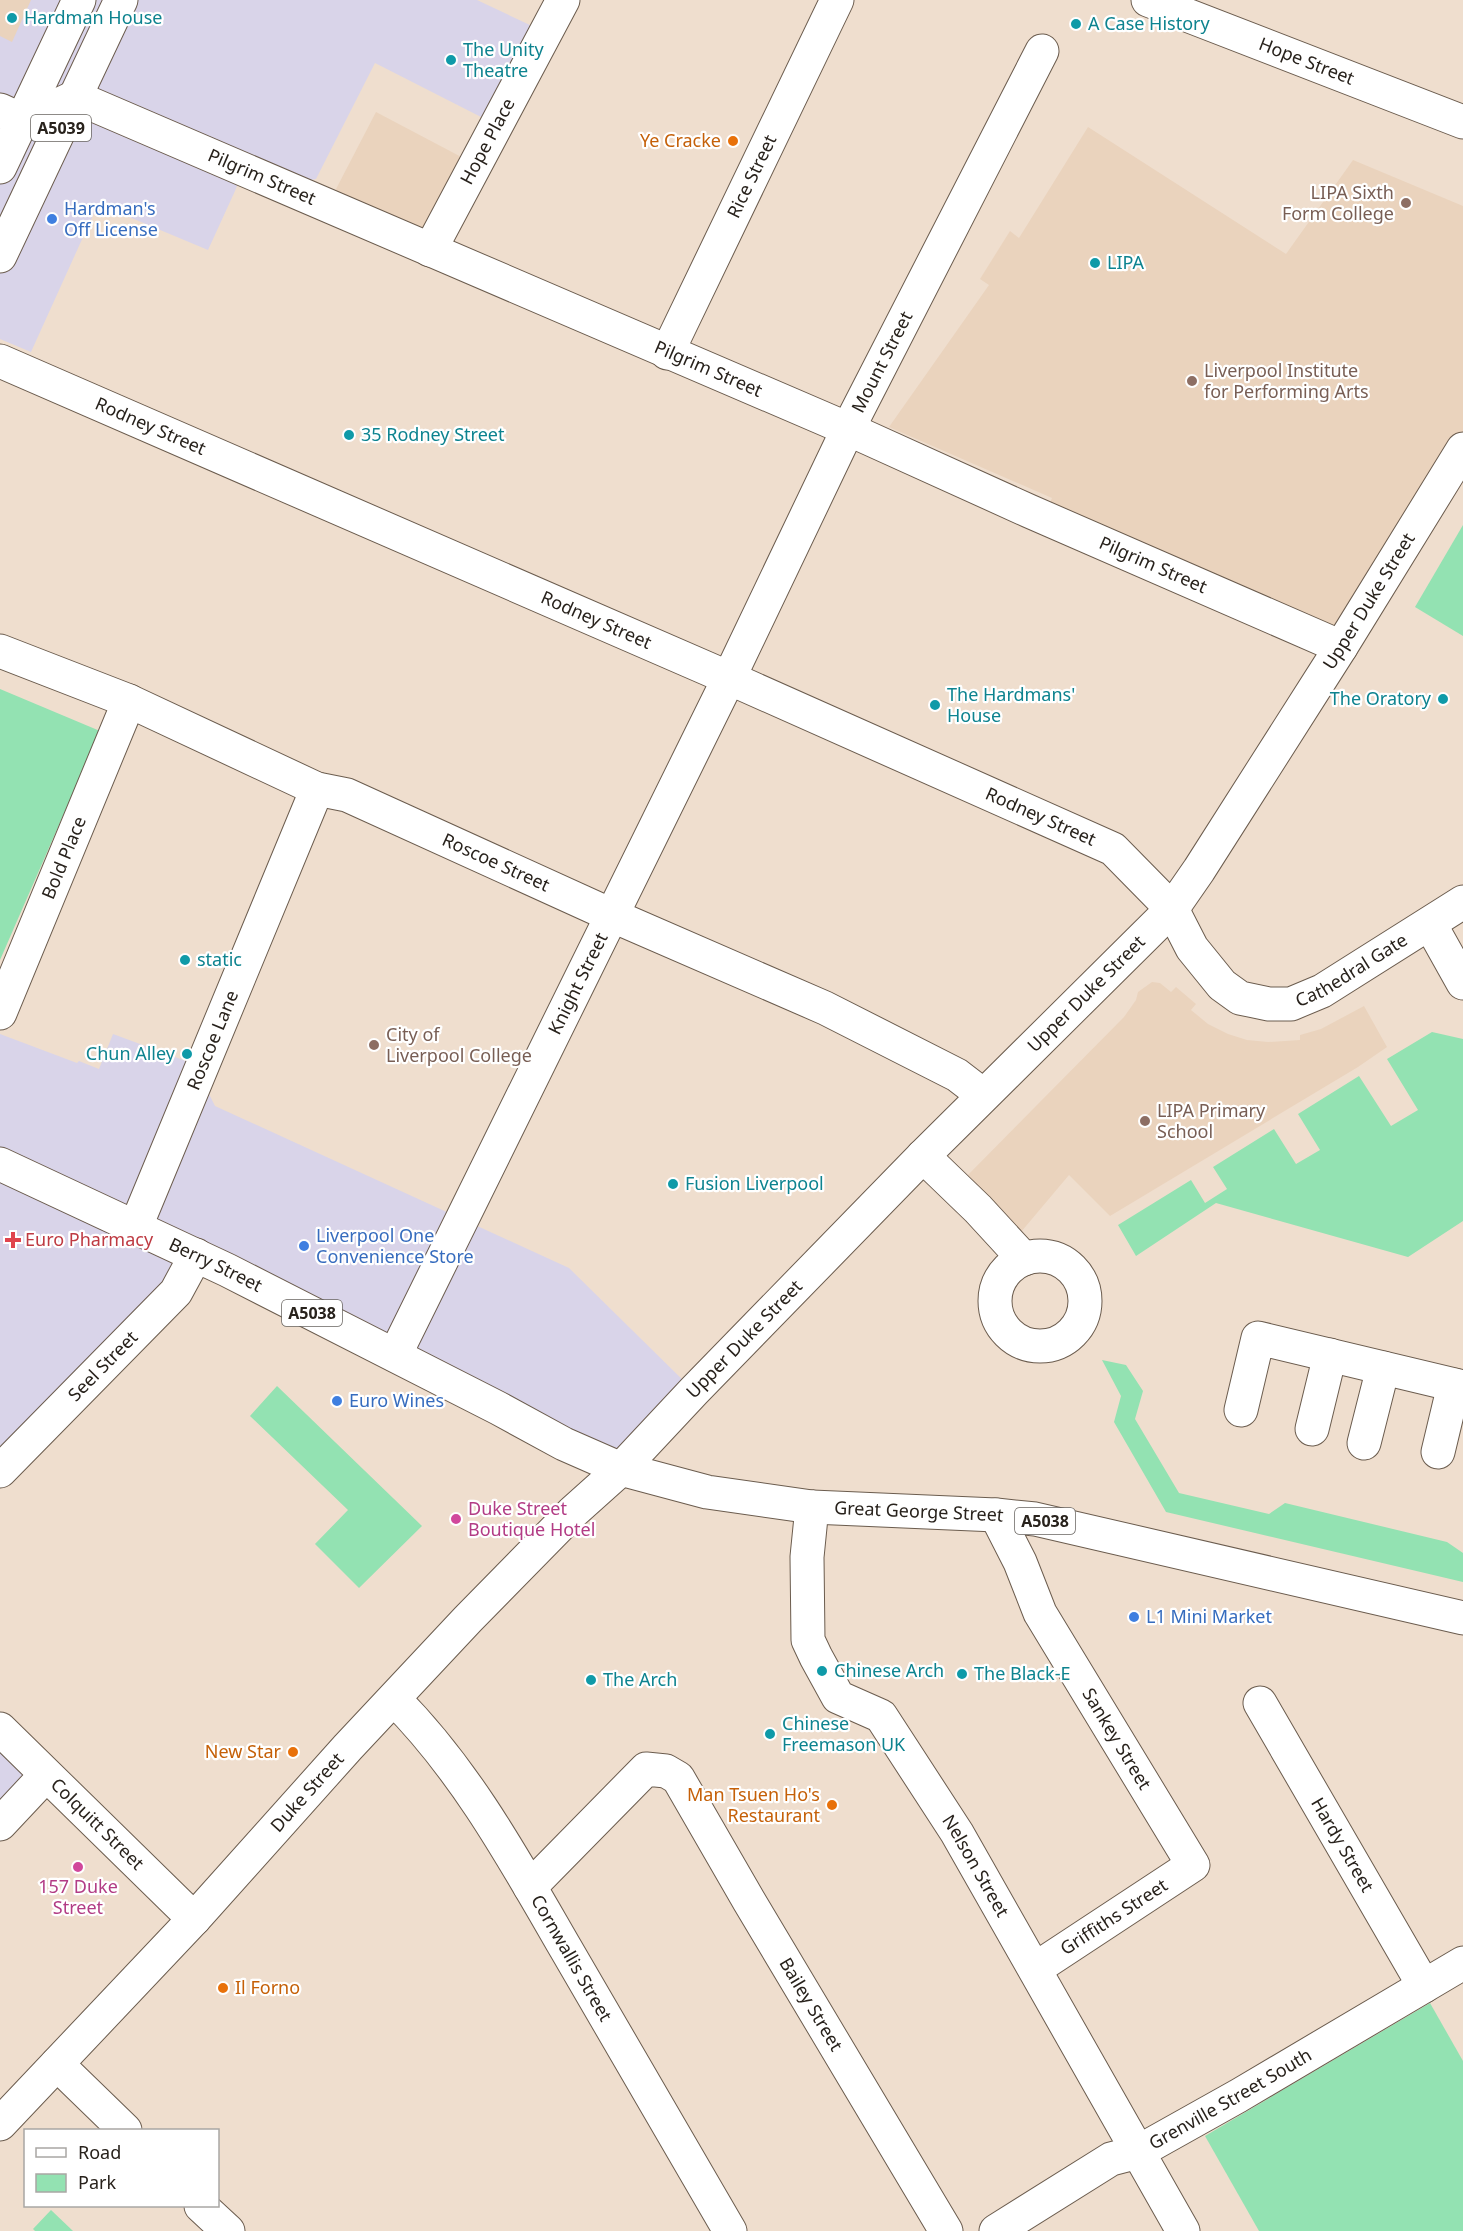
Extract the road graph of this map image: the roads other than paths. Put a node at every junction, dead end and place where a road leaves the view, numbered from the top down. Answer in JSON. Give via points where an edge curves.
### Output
{"nodes":[{"id":1,"x":79,"y":0,"type":"edge"},
{"id":2,"x":121,"y":0,"type":"edge"},
{"id":3,"x":563,"y":0,"type":"edge"},
{"id":4,"x":837,"y":0,"type":"edge"},
{"id":5,"x":1148,"y":0,"type":"edge"},
{"id":6,"x":1042,"y":51,"type":"dead end"},
{"id":7,"x":75,"y":97,"type":"junction"},
{"id":8,"x":12,"y":115,"type":"edge"},
{"id":9,"x":1462,"y":118,"type":"edge"},
{"id":10,"x":0,"y":167,"type":"edge"},
{"id":11,"x":430,"y":250,"type":"junction"},
{"id":12,"x":0,"y":256,"type":"edge"},
{"id":13,"x":668,"y":353,"type":"junction"},
{"id":14,"x":0,"y":361,"type":"edge"},
{"id":15,"x":848,"y":429,"type":"junction"},
{"id":16,"x":1463,"y":449,"type":"edge"},
{"id":17,"x":1341,"y":646,"type":"junction"},
{"id":18,"x":0,"y":651,"type":"edge"},
{"id":19,"x":729,"y":678,"type":"junction"},
{"id":20,"x":129,"y":702,"type":"junction"},
{"id":21,"x":317,"y":789,"type":"junction"},
{"id":22,"x":1463,"y":902,"type":"edge"},
{"id":23,"x":1172,"y":909,"type":"junction"},
{"id":24,"x":611,"y":915,"type":"junction"},
{"id":25,"x":1430,"y":924,"type":"junction"},
{"id":26,"x":1463,"y":983,"type":"edge"},
{"id":27,"x":0,"y":1013,"type":"edge"},
{"id":28,"x":983,"y":1095,"type":"junction"},
{"id":29,"x":923,"y":1156,"type":"junction"},
{"id":30,"x":0,"y":1164,"type":"edge"},
{"id":31,"x":136,"y":1226,"type":"junction"},
{"id":32,"x":196,"y":1255,"type":"junction"},
{"id":33,"x":1024,"y":1259,"type":"dead end"},
{"id":34,"x":395,"y":1355,"type":"junction"},
{"id":35,"x":1330,"y":1355,"type":"junction"},
{"id":36,"x":1383,"y":1368,"type":"junction"},
{"id":37,"x":1459,"y":1386,"type":"edge"},
{"id":38,"x":1241,"y":1410,"type":"dead end"},
{"id":39,"x":1312,"y":1429,"type":"dead end"},
{"id":40,"x":1364,"y":1443,"type":"dead end"},
{"id":41,"x":1438,"y":1452,"type":"dead end"},
{"id":42,"x":5,"y":1457,"type":"edge"},
{"id":43,"x":621,"y":1469,"type":"junction"},
{"id":44,"x":812,"y":1507,"type":"junction"},
{"id":45,"x":996,"y":1515,"type":"junction"},
{"id":46,"x":1463,"y":1618,"type":"edge"},
{"id":47,"x":394,"y":1699,"type":"junction"},
{"id":48,"x":1260,"y":1703,"type":"dead end"},
{"id":49,"x":0,"y":1729,"type":"edge"},
{"id":50,"x":46,"y":1775,"type":"junction"},
{"id":51,"x":0,"y":1824,"type":"edge"},
{"id":52,"x":1193,"y":1865,"type":"joint"},
{"id":53,"x":530,"y":1887,"type":"junction"},
{"id":54,"x":194,"y":1919,"type":"junction"},
{"id":55,"x":1463,"y":1963,"type":"edge"},
{"id":56,"x":1035,"y":1969,"type":"junction"},
{"id":57,"x":1424,"y":1986,"type":"junction"},
{"id":58,"x":57,"y":2064,"type":"junction"},
{"id":59,"x":0,"y":2124,"type":"edge"},
{"id":60,"x":124,"y":2129,"type":"edge"},
{"id":61,"x":1138,"y":2152,"type":"junction"},
{"id":62,"x":730,"y":2231,"type":"edge"},
{"id":63,"x":946,"y":2231,"type":"edge"},
{"id":64,"x":996,"y":2231,"type":"edge"},
{"id":65,"x":1183,"y":2231,"type":"edge"}],
"edges":[{"from":1,"to":8,"type":"street","number":"A5039"},
{"from":2,"to":7,"type":"street","number":"A5039"},
{"from":3,"to":11,"type":"street","name":"Hope Place"},
{"from":4,"to":13,"type":"street","name":"Rice Street"},
{"from":5,"to":9,"type":"street","name":"Hope Street"},
{"from":6,"to":15,"type":"street","name":"Mount Street"},
{"from":7,"to":8,"type":"street"},
{"from":7,"to":11,"type":"street","name":"Pilgrim Street"},
{"from":7,"to":12,"type":"street","number":"A5039"},
{"from":8,"to":10,"type":"street","number":"A5039"},
{"from":11,"to":13,"type":"street","name":"Pilgrim Street"},
{"from":13,"to":15,"type":"street","name":"Pilgrim Street"},
{"from":14,"to":19,"type":"street","name":"Rodney Street"},
{"from":15,"to":17,"type":"street","name":"Pilgrim Street"},
{"from":15,"to":19,"type":"street","name":"Mount Street"},
{"from":16,"to":17,"type":"street","name":"Upper Duke Street"},
{"from":17,"to":23,"type":"street","name":"Upper Duke Street"},
{"from":18,"to":20,"type":"street","name":"Roscoe Street"},
{"from":19,"to":23,"type":"street","name":"Rodney Street","via":[[1113,849]]},
{"from":19,"to":24,"type":"street","name":"Knight Street"},
{"from":20,"to":21,"type":"street","name":"Roscoe Street"},
{"from":20,"to":27,"type":"street","name":"Bold Place"},
{"from":21,"to":24,"type":"street","name":"Roscoe Street","via":[[347,795]]},
{"from":21,"to":31,"type":"street","name":"Roscoe Lane"},
{"from":22,"to":25,"type":"street","name":"Cathedral Gate"},
{"from":23,"to":25,"type":"street","name":"Cathedral Gate","via":[[1192,948],[1222,985],[1240,998],[1269,1004],[1292,1004],[1322,991]]},
{"from":23,"to":28,"type":"street","name":"Upper Duke Street"},
{"from":24,"to":28,"type":"street","name":"Roscoe Street","via":[[825,1008],[957,1075]]},
{"from":24,"to":34,"type":"street","name":"Knight Street"},
{"from":25,"to":26,"type":"street"},
{"from":28,"to":29,"type":"street","name":"Upper Duke Street"},
{"from":29,"to":33,"type":"street"},
{"from":29,"to":43,"type":"street","name":"Upper Duke Street"},
{"from":30,"to":31,"type":"street","name":"Berry Street","number":"A5038"},
{"from":31,"to":32,"type":"street","name":"Berry Street","number":"A5038"},
{"from":32,"to":34,"type":"street","name":"Berry Street","number":"A5038"},
{"from":32,"to":42,"type":"street","name":"Seel Street","via":[[176,1292]]},
{"from":34,"to":43,"type":"street","name":"Berry Street","number":"A5038","via":[[564,1444]]},
{"from":35,"to":36,"type":"street"},
{"from":35,"to":38,"type":"street","via":[[1258,1338]]},
{"from":35,"to":39,"type":"street"},
{"from":36,"to":37,"type":"street"},
{"from":36,"to":40,"type":"street"},
{"from":37,"to":41,"type":"street"},
{"from":43,"to":44,"type":"street","name":"Great George Street","number":"A5038","via":[[707,1492]]},
{"from":43,"to":47,"type":"street","name":"Duke Street","via":[[573,1512]]},
{"from":44,"to":45,"type":"street","name":"Great George Street","number":"A5038"},
{"from":44,"to":56,"type":"street","name":"Nelson Street","via":[[807,1557],[808,1640],[838,1697],[881,1716],[957,1833]]},
{"from":45,"to":46,"type":"street","name":"Great George Street","number":"A5038","via":[[1066,1525]]},
{"from":45,"to":52,"type":"street","name":"Sankey Street","via":[[1040,1613]]},
{"from":47,"to":53,"type":"street","name":"Cornwallis Street","via":[[454,1766]]},
{"from":47,"to":54,"type":"street","name":"Duke Street"},
{"from":48,"to":57,"type":"street","name":"Hardy Street"},
{"from":49,"to":50,"type":"street","name":"Colquitt Street"},
{"from":50,"to":51,"type":"street"},
{"from":50,"to":54,"type":"street","name":"Colquitt Street"},
{"from":52,"to":56,"type":"street","name":"Griffiths Street"},
{"from":53,"to":62,"type":"street","name":"Cornwallis Street"},
{"from":53,"to":63,"type":"street","name":"Bailey Street","via":[[646,1769],[666,1771],[678,1778]]},
{"from":54,"to":58,"type":"street","name":"Duke Street"},
{"from":55,"to":57,"type":"street","name":"Grenville Street South"},
{"from":56,"to":61,"type":"street","name":"Nelson Street"},
{"from":57,"to":61,"type":"street","name":"Grenville Street South"},
{"from":58,"to":59,"type":"street","name":"Duke Street"},
{"from":58,"to":60,"type":"street"},
{"from":61,"to":64,"type":"street","name":"Grenville Street South","via":[[1111,2159]]},
{"from":61,"to":65,"type":"street","name":"Nelson Street"}]}
